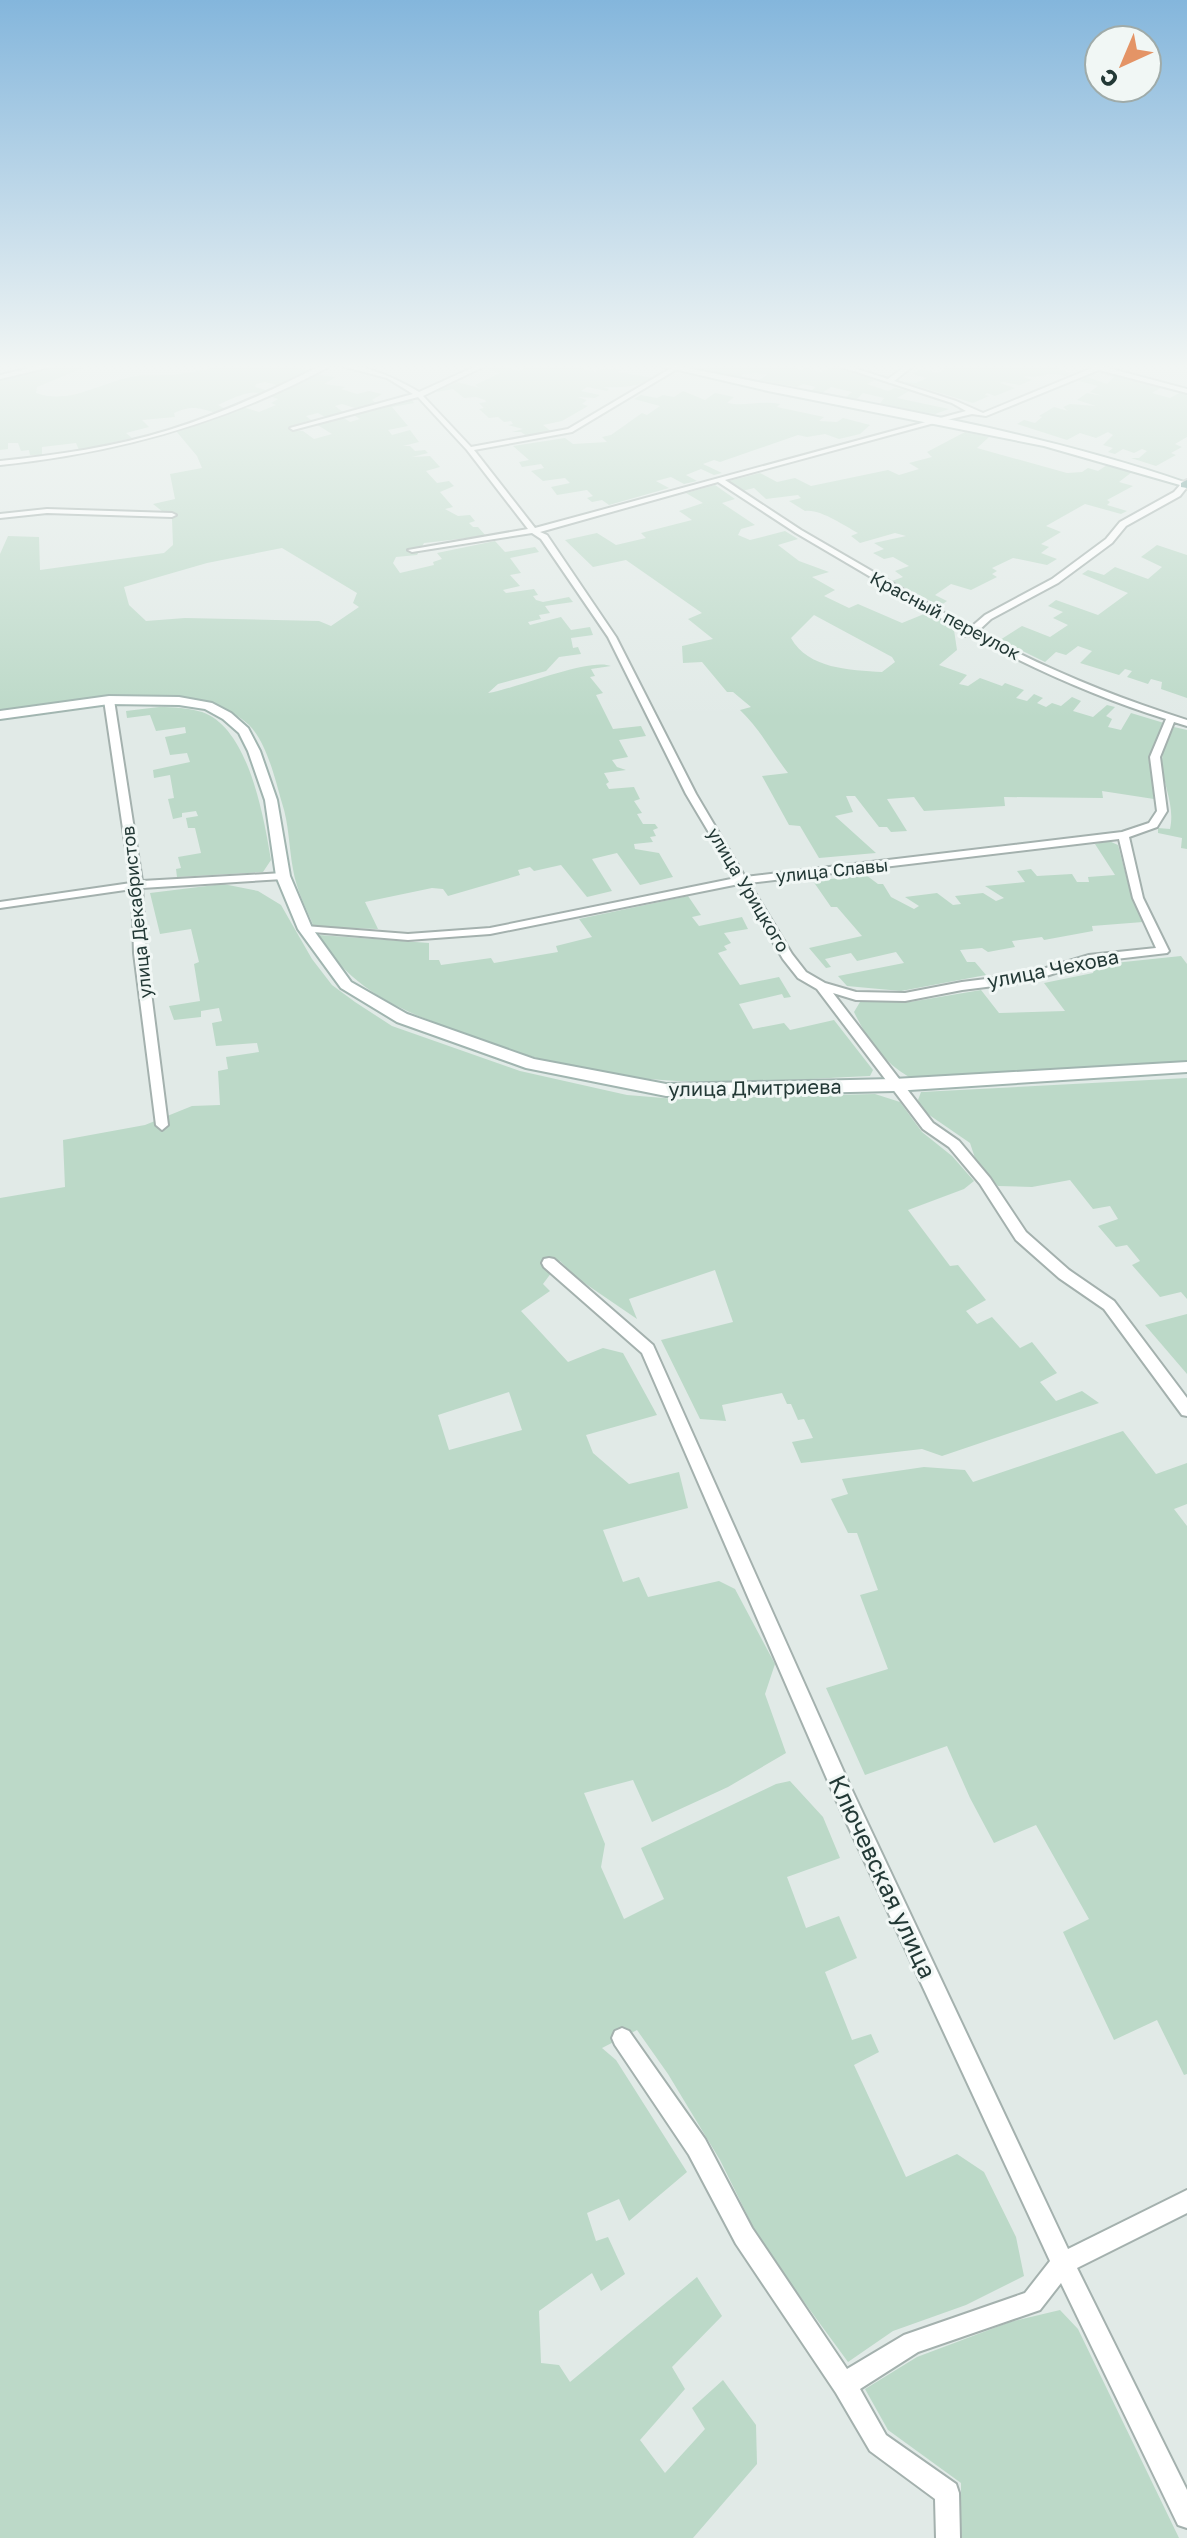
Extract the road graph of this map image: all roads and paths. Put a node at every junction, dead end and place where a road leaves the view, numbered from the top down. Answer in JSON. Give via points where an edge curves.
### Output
{"nodes":[{"id":1,"x":494,"y":481,"type":"edge"},
{"id":2,"x":709,"y":481,"type":"edge"},
{"id":3,"x":721,"y":481,"type":"edge"},
{"id":4,"x":1186,"y":485,"type":"edge"},
{"id":5,"x":172,"y":515,"type":"dead end"},
{"id":6,"x":0,"y":516,"type":"edge"},
{"id":7,"x":533,"y":531,"type":"junction"},
{"id":8,"x":412,"y":550,"type":"dead end"},
{"id":9,"x":937,"y":613,"type":"junction"},
{"id":10,"x":988,"y":617,"type":"junction"},
{"id":11,"x":969,"y":634,"type":"junction"},
{"id":12,"x":109,"y":700,"type":"junction"},
{"id":13,"x":0,"y":715,"type":"edge"},
{"id":14,"x":1171,"y":718,"type":"junction"},
{"id":15,"x":1187,"y":723,"type":"edge"},
{"id":16,"x":1123,"y":835,"type":"junction"},
{"id":17,"x":283,"y":876,"type":"junction"},
{"id":18,"x":743,"y":880,"type":"junction"},
{"id":19,"x":137,"y":885,"type":"junction"},
{"id":20,"x":0,"y":905,"type":"edge"},
{"id":21,"x":305,"y":929,"type":"junction"},
{"id":22,"x":821,"y":986,"type":"junction"},
{"id":23,"x":1187,"y":1067,"type":"edge"},
{"id":24,"x":894,"y":1085,"type":"junction"},
{"id":25,"x":162,"y":1125,"type":"dead end"},
{"id":26,"x":549,"y":1263,"type":"dead end"},
{"id":27,"x":1187,"y":1410,"type":"edge"},
{"id":28,"x":622,"y":2038,"type":"dead end"},
{"id":29,"x":1187,"y":2201,"type":"edge"},
{"id":30,"x":1063,"y":2263,"type":"junction"},
{"id":31,"x":844,"y":2385,"type":"junction"},
{"id":32,"x":1187,"y":2516,"type":"edge"},
{"id":33,"x":948,"y":2538,"type":"edge"}],
"edges":[{"from":1,"to":7,"type":"street","name":"улица Урицкого"},
{"from":2,"to":7,"type":"street"},
{"from":3,"to":9,"type":"street","name":"Красный переулок","via":[[772,518]]},
{"from":4,"to":10,"type":"street","via":[[1123,524],[1109,541],[1055,581]]},
{"from":5,"to":6,"type":"street","via":[[47,511]]},
{"from":7,"to":8,"type":"street"},
{"from":7,"to":18,"type":"street","name":"улица Урицкого","via":[[544,537],[612,637],[691,794]]},
{"from":9,"to":10,"type":"street","via":[[971,620]]},
{"from":9,"to":11,"type":"street","name":"Красный переулок"},
{"from":10,"to":11,"type":"street"},
{"from":11,"to":14,"type":"street","name":"Красный переулок","via":[[1082,686]]},
{"from":12,"to":13,"type":"street","name":"улица Дмитриева"},
{"from":12,"to":17,"type":"street","name":"улица Дмитриева","via":[[208,706],[244,731],[271,800]]},
{"from":12,"to":19,"type":"street","name":"улица Декабристов"},
{"from":14,"to":15,"type":"street","name":"Красный переулок"},
{"from":14,"to":16,"type":"street","name":"улица Славы","via":[[1155,757],[1162,811],[1153,825]]},
{"from":16,"to":18,"type":"street","name":"улица Славы"},
{"from":16,"to":22,"type":"street","name":"улица Чехова","via":[[1138,898],[1163,951],[1089,959],[1027,978],[905,997],[856,996]]},
{"from":17,"to":19,"type":"street"},
{"from":17,"to":21,"type":"street","name":"улица Дмитриева"},
{"from":18,"to":21,"type":"street","name":"улица Славы","via":[[490,931],[408,937]]},
{"from":18,"to":22,"type":"street","name":"улица Урицкого","via":[[787,956],[802,975]]},
{"from":19,"to":20,"type":"street"},
{"from":19,"to":25,"type":"street","name":"улица Декабристов","via":[[140,953]]},
{"from":21,"to":24,"type":"street","name":"улица Дмитриева","via":[[346,985],[402,1018],[532,1064],[666,1090]]},
{"from":22,"to":24,"type":"street","name":"улица Урицкого"},
{"from":23,"to":24,"type":"street","name":"улица Дмитриева"},
{"from":24,"to":27,"type":"street","name":"улица Урицкого","via":[[928,1126],[954,1144],[1021,1236],[1109,1305]]},
{"from":26,"to":30,"type":"street","name":"Ключевская улица","via":[[648,1349],[844,1795]]},
{"from":28,"to":31,"type":"street","via":[[697,2147],[744,2236]]},
{"from":29,"to":30,"type":"street"},
{"from":30,"to":31,"type":"street","via":[[1032,2302],[912,2343]]},
{"from":30,"to":32,"type":"street","name":"Ключевская улица"},
{"from":31,"to":33,"type":"street","via":[[878,2443],[947,2493]]}]}
